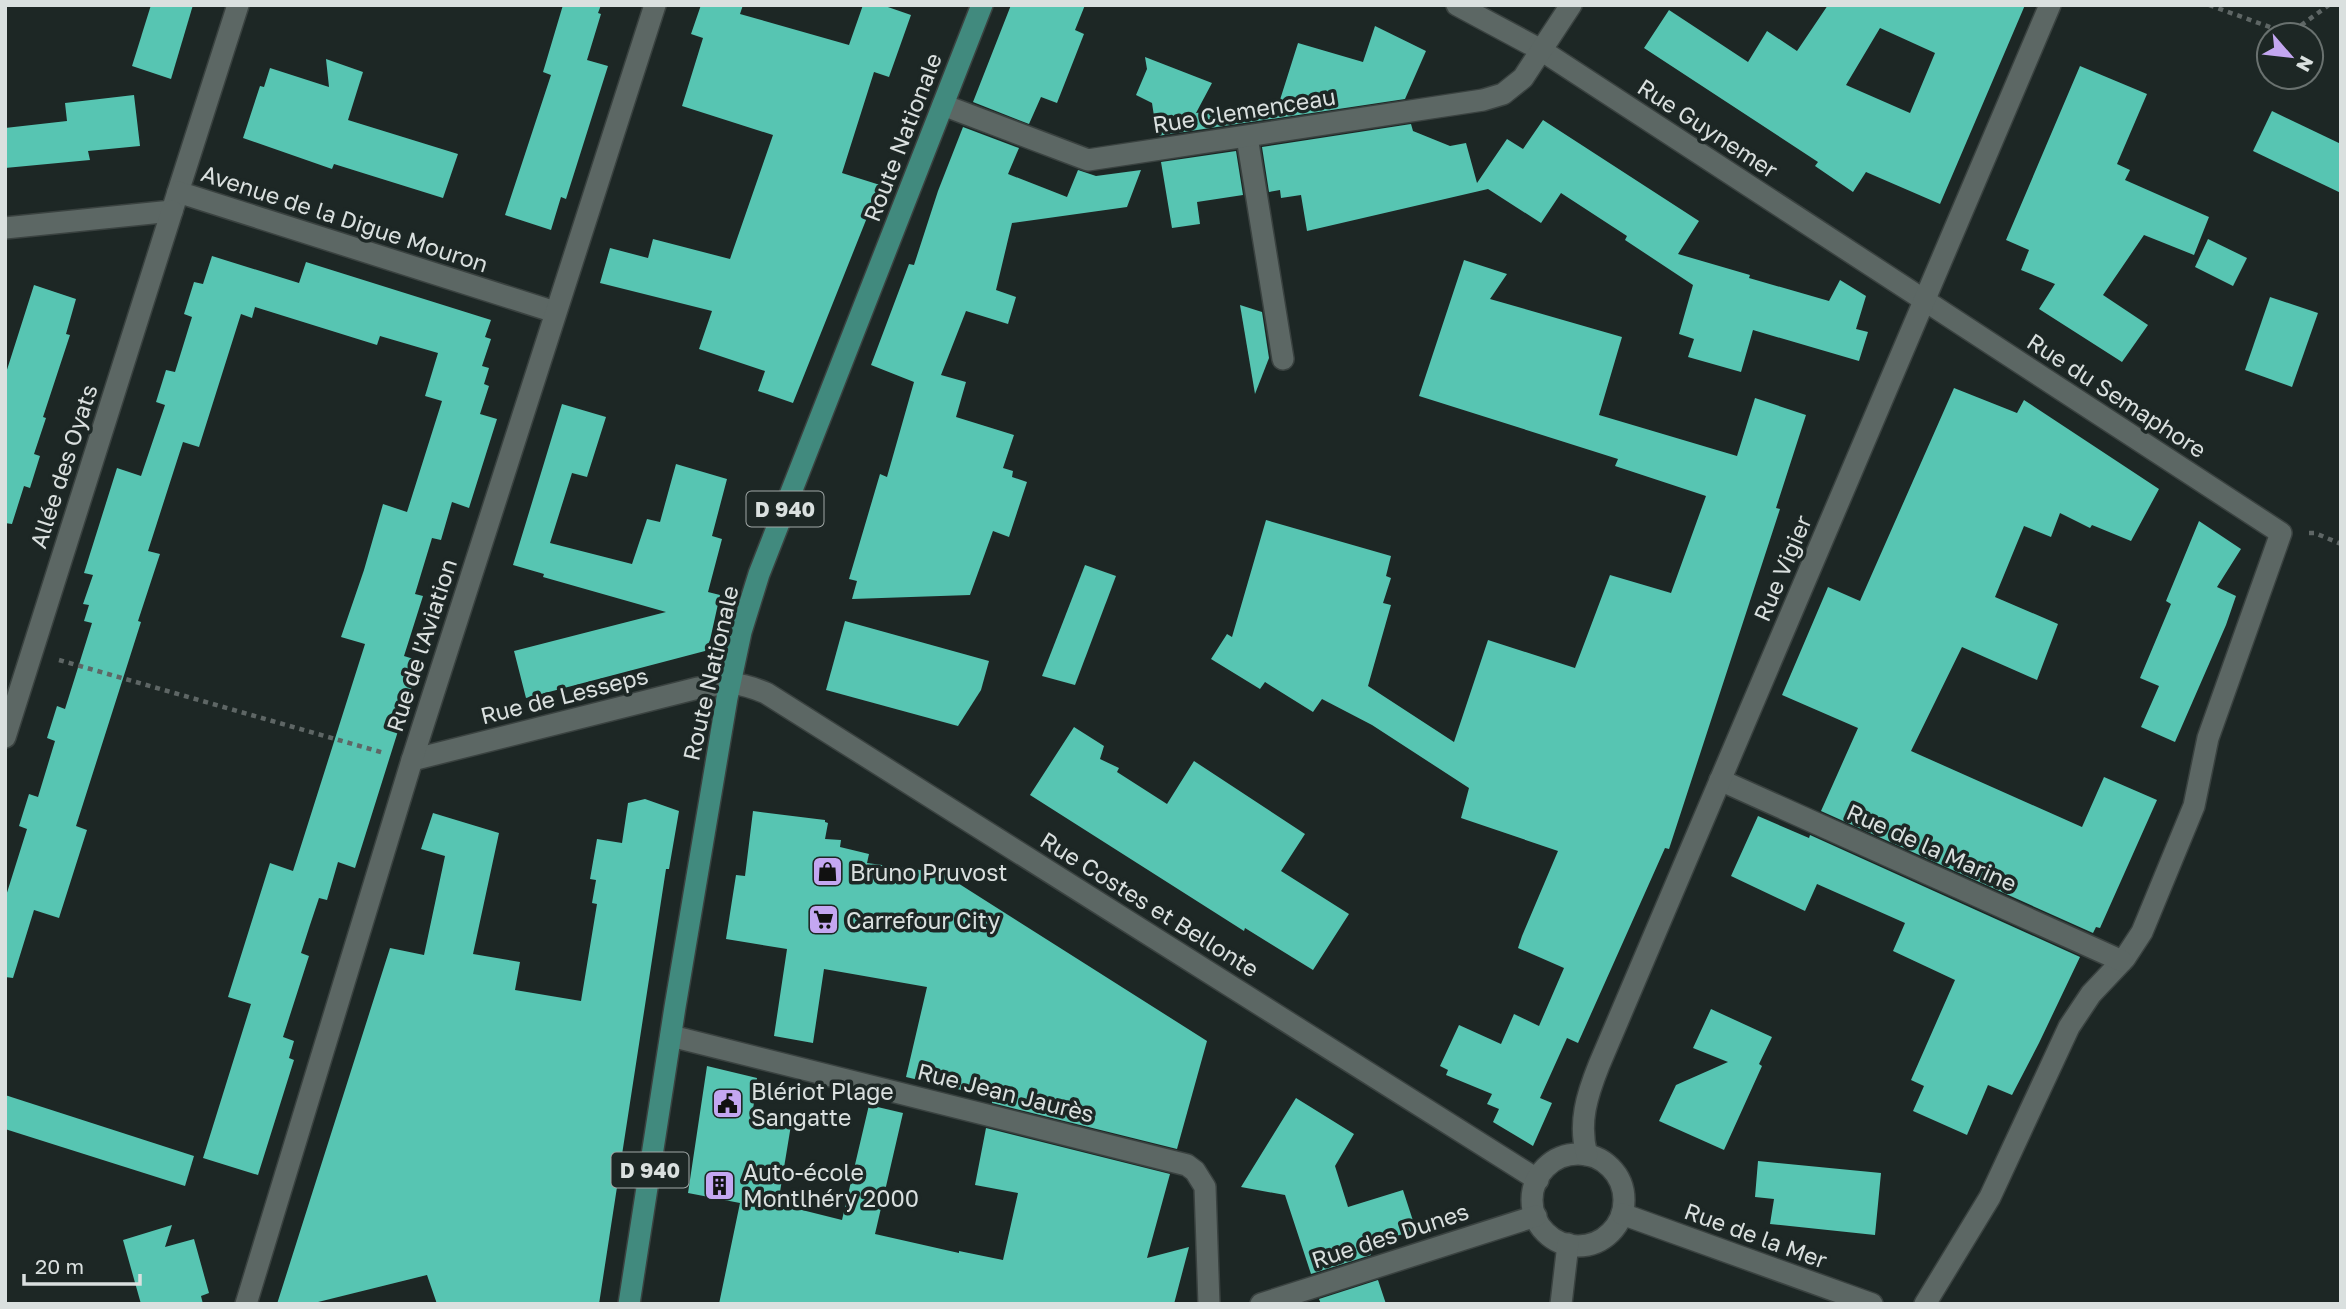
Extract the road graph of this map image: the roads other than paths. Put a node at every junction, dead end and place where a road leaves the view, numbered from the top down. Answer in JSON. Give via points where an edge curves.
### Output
{"nodes":[{"id":1,"x":238,"y":5,"type":"edge"},
{"id":2,"x":655,"y":5,"type":"edge"},
{"id":3,"x":982,"y":5,"type":"edge"},
{"id":4,"x":1457,"y":5,"type":"edge"},
{"id":5,"x":1571,"y":5,"type":"edge"},
{"id":6,"x":2050,"y":5,"type":"edge"},
{"id":7,"x":1541,"y":50,"type":"junction"},
{"id":8,"x":943,"y":105,"type":"junction"},
{"id":9,"x":1247,"y":137,"type":"junction"},
{"id":10,"x":175,"y":202,"type":"junction"},
{"id":11,"x":5,"y":228,"type":"edge"},
{"id":12,"x":1925,"y":302,"type":"junction"},
{"id":13,"x":555,"y":312,"type":"junction"},
{"id":14,"x":1283,"y":359,"type":"dead end"},
{"id":15,"x":730,"y":682,"type":"junction"},
{"id":16,"x":5,"y":737,"type":"edge"},
{"id":17,"x":412,"y":761,"type":"junction"},
{"id":18,"x":1720,"y":780,"type":"junction"},
{"id":19,"x":2122,"y":961,"type":"junction"},
{"id":20,"x":671,"y":1036,"type":"junction"},
{"id":21,"x":1587,"y":1155,"type":"junction"},
{"id":22,"x":1538,"y":1180,"type":"junction"},
{"id":23,"x":1622,"y":1214,"type":"junction"},
{"id":24,"x":1536,"y":1216,"type":"junction"},
{"id":25,"x":1568,"y":1244,"type":"junction"},
{"id":26,"x":246,"y":1304,"type":"edge"},
{"id":27,"x":629,"y":1304,"type":"edge"},
{"id":28,"x":1209,"y":1304,"type":"edge"},
{"id":29,"x":1261,"y":1304,"type":"edge"},
{"id":30,"x":1561,"y":1304,"type":"edge"},
{"id":31,"x":1872,"y":1304,"type":"edge"},
{"id":32,"x":1925,"y":1304,"type":"edge"}],
"edges":[{"from":1,"to":10,"type":"street","name":"Allée des Oyats"},
{"from":2,"to":13,"type":"street","name":"Rue de l'Aviation"},
{"from":3,"to":8,"type":"main road","name":"Route Nationale","number":"D 940"},
{"from":4,"to":7,"type":"street","name":"Rue Guynemer"},
{"from":5,"to":7,"type":"street","name":"Rue Clemenceau"},
{"from":6,"to":12,"type":"street","name":"Rue Vigier"},
{"from":7,"to":9,"type":"street","name":"Rue Clemenceau","via":[[1522,78],[1494,98]]},
{"from":7,"to":12,"type":"street","name":"Rue Guynemer"},
{"from":8,"to":9,"type":"street","name":"Rue Clemenceau","via":[[1088,160]]},
{"from":8,"to":15,"type":"main road","name":"Route Nationale","number":"D 940","via":[[759,574]]},
{"from":9,"to":14,"type":"street"},
{"from":10,"to":11,"type":"street","name":"Avenue de la Digue Mouron"},
{"from":10,"to":13,"type":"street","name":"Avenue de la Digue Mouron"},
{"from":10,"to":16,"type":"street","name":"Allée des Oyats"},
{"from":12,"to":18,"type":"street","name":"Rue Vigier"},
{"from":12,"to":19,"type":"street","name":"Rue du Semaphore","via":[[2281,533],[2208,738],[2194,806],[2142,932]]},
{"from":13,"to":17,"type":"street","name":"Rue de l'Aviation"},
{"from":15,"to":17,"type":"street","name":"Rue de Lesseps"},
{"from":15,"to":20,"type":"main road","name":"Route Nationale","number":"D 940"},
{"from":15,"to":22,"type":"street","name":"Rue Costes et Bellonte","via":[[766,693]]},
{"from":17,"to":26,"type":"street","name":"Rue de l'Aviation"},
{"from":18,"to":19,"type":"street","name":"Rue de la Marine"},
{"from":18,"to":21,"type":"street","name":"Rue Vigier","via":[[1592,1082],[1582,1128]]},
{"from":19,"to":32,"type":"street","via":[[2091,994],[2069,1027],[1990,1196]]},
{"from":20,"to":27,"type":"main road","name":"Route Nationale","number":"D 940"},
{"from":20,"to":28,"type":"street","name":"Rue Jean Jaurès","via":[[1187,1165],[1205,1187]]},
{"from":21,"to":22,"type":"street","via":[[1555,1160]]},
{"from":21,"to":23,"type":"street","via":[[1605,1162],[1618,1177],[1624,1195]]},
{"from":22,"to":24,"type":"street","via":[[1533,1194]]},
{"from":23,"to":25,"type":"street","via":[[1600,1240]]},
{"from":23,"to":31,"type":"street","name":"Rue de la Mer"},
{"from":24,"to":25,"type":"street","via":[[1548,1234]]},
{"from":24,"to":29,"type":"street","name":"Rue des Dunes"},
{"from":25,"to":30,"type":"street"}]}
